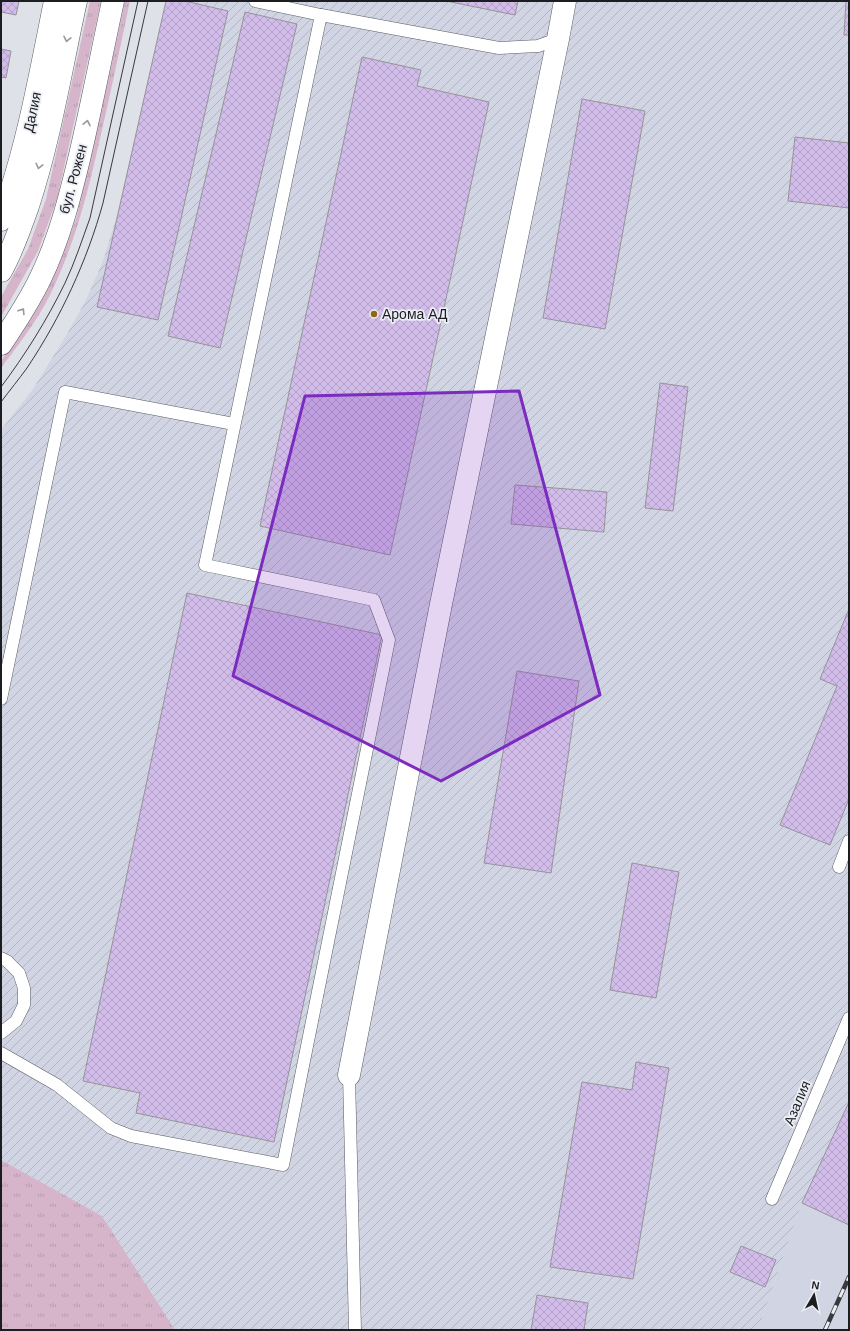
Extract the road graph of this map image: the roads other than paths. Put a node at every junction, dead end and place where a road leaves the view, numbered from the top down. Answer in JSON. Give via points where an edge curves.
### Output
{"nodes":[{"id":1,"x":55,"y":1,"type":"edge"},
{"id":2,"x":76,"y":1,"type":"edge"},
{"id":3,"x":113,"y":1,"type":"edge"},
{"id":4,"x":255,"y":1,"type":"edge"},
{"id":5,"x":565,"y":1,"type":"edge"},
{"id":6,"x":321,"y":15,"type":"junction"},
{"id":7,"x":558,"y":39,"type":"junction"},
{"id":8,"x":1,"y":220,"type":"edge"},
{"id":9,"x":1,"y":271,"type":"edge"},
{"id":10,"x":1,"y":344,"type":"edge"},
{"id":11,"x":234,"y":424,"type":"junction"},
{"id":12,"x":1,"y":699,"type":"edge"},
{"id":13,"x":849,"y":841,"type":"edge"},
{"id":14,"x":839,"y":867,"type":"dead end"},
{"id":15,"x":1,"y":958,"type":"edge"},
{"id":16,"x":849,"y":1018,"type":"edge"},
{"id":17,"x":1,"y":1033,"type":"edge"},
{"id":18,"x":1,"y":1053,"type":"edge"},
{"id":19,"x":349,"y":1075,"type":"joint"},
{"id":20,"x":772,"y":1198,"type":"dead end"},
{"id":21,"x":355,"y":1330,"type":"edge"}],
"edges":[{"from":1,"to":8,"type":"street","name":"Далия","via":[[26,142]]},
{"from":2,"to":9,"type":"street","one_way":true,"via":[[36,182],[18,235]]},
{"from":10,"to":3,"type":"street","name":"бул. Рожен","one_way":true,"via":[[40,279],[61,224],[84,135]]},
{"from":4,"to":6,"type":"lane"},
{"from":5,"to":7,"type":"street"},
{"from":6,"to":7,"type":"lane","via":[[498,48],[538,46]]},
{"from":6,"to":11,"type":"lane"},
{"from":7,"to":19,"type":"street","via":[[441,604]]},
{"from":11,"to":12,"type":"lane","via":[[65,392]]},
{"from":11,"to":18,"type":"lane","via":[[205,565],[374,600],[390,640],[283,1165],[131,1136],[111,1128],[57,1085]]},
{"from":13,"to":14,"type":"lane"},
{"from":15,"to":17,"type":"lane","via":[[18,973],[24,988],[24,1005],[16,1021]]},
{"from":16,"to":20,"type":"lane","name":"Азалия"},
{"from":19,"to":21,"type":"lane"}]}
